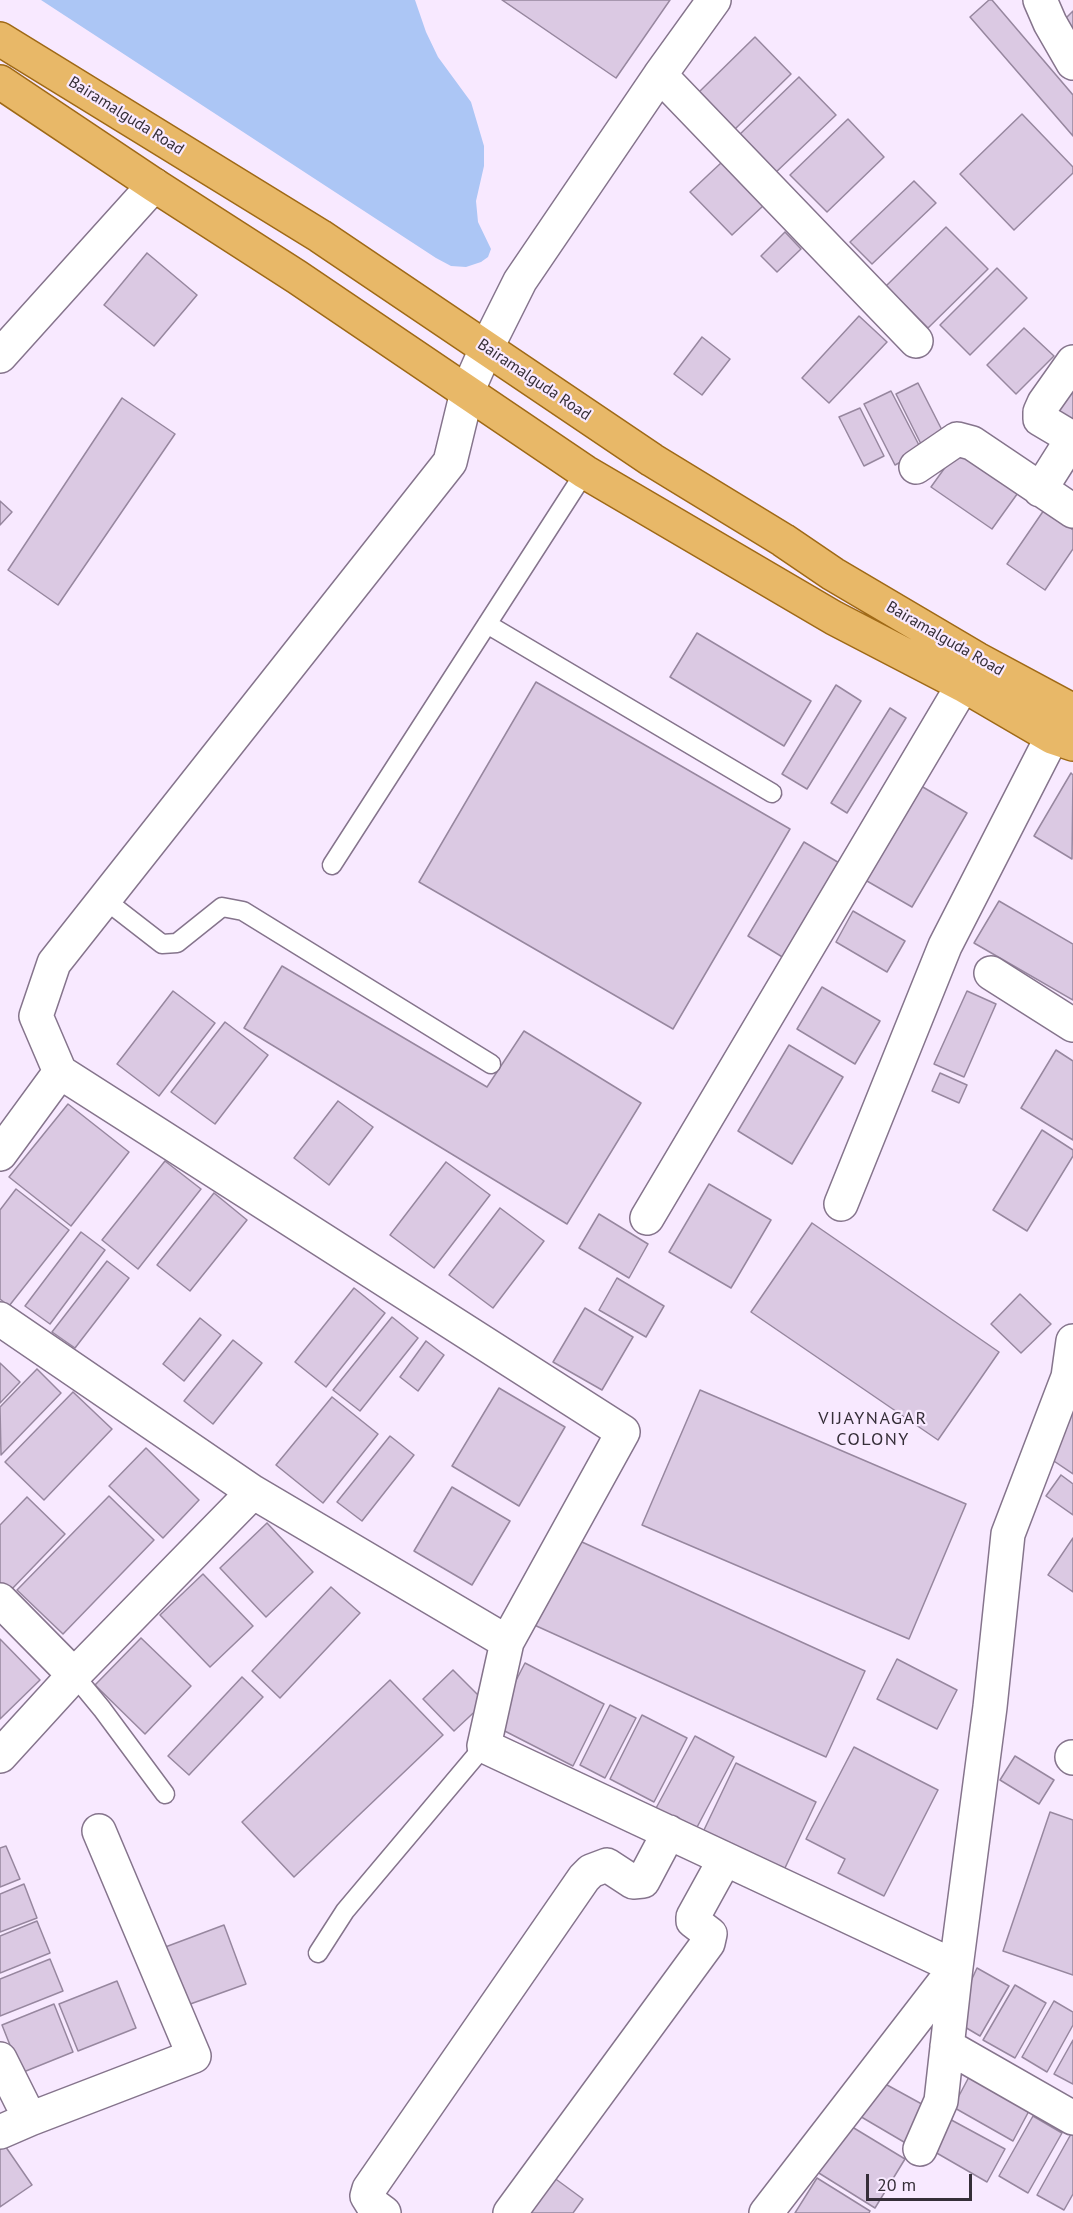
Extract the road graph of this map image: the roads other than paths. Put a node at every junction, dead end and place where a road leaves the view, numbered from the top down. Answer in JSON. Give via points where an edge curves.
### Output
{"nodes":[{"id":1,"x":714,"y":0,"type":"edge"},
{"id":2,"x":1040,"y":0,"type":"edge"},
{"id":3,"x":0,"y":39,"type":"edge"},
{"id":4,"x":1073,"y":63,"type":"edge"},
{"id":5,"x":660,"y":75,"type":"junction"},
{"id":6,"x":0,"y":82,"type":"edge"},
{"id":7,"x":154,"y":185,"type":"junction"},
{"id":8,"x":320,"y":236,"type":"junction"},
{"id":9,"x":297,"y":277,"type":"junction"},
{"id":10,"x":916,"y":341,"type":"dead end"},
{"id":11,"x":487,"y":347,"type":"junction"},
{"id":12,"x":0,"y":356,"type":"edge"},
{"id":13,"x":1073,"y":362,"type":"edge"},
{"id":14,"x":467,"y":392,"type":"junction"},
{"id":15,"x":916,"y":467,"type":"dead end"},
{"id":16,"x":585,"y":472,"type":"junction"},
{"id":17,"x":1040,"y":490,"type":"junction"},
{"id":18,"x":1073,"y":511,"type":"edge"},
{"id":19,"x":487,"y":624,"type":"junction"},
{"id":20,"x":963,"y":685,"type":"junction"},
{"id":21,"x":1066,"y":731,"type":"edge"},
{"id":22,"x":772,"y":793,"type":"dead end"},
{"id":23,"x":332,"y":865,"type":"dead end"},
{"id":24,"x":104,"y":899,"type":"junction"},
{"id":25,"x":991,"y":973,"type":"dead end"},
{"id":26,"x":1073,"y":1025,"type":"edge"},
{"id":27,"x":491,"y":1064,"type":"dead end"},
{"id":28,"x":60,"y":1072,"type":"junction"},
{"id":29,"x":0,"y":1154,"type":"edge"},
{"id":30,"x":841,"y":1204,"type":"dead end"},
{"id":31,"x":647,"y":1218,"type":"dead end"},
{"id":32,"x":0,"y":1319,"type":"edge"},
{"id":33,"x":1073,"y":1341,"type":"edge"},
{"id":34,"x":253,"y":1492,"type":"junction"},
{"id":35,"x":0,"y":1600,"type":"edge"},
{"id":36,"x":507,"y":1642,"type":"junction"},
{"id":37,"x":74,"y":1675,"type":"junction"},
{"id":38,"x":484,"y":1746,"type":"junction"},
{"id":39,"x":0,"y":1756,"type":"edge"},
{"id":40,"x":165,"y":1794,"type":"dead end"},
{"id":41,"x":99,"y":1831,"type":"dead end"},
{"id":42,"x":669,"y":1832,"type":"junction"},
{"id":43,"x":725,"y":1859,"type":"junction"},
{"id":44,"x":318,"y":1953,"type":"dead end"},
{"id":45,"x":956,"y":1967,"type":"junction"},
{"id":46,"x":947,"y":2046,"type":"junction"},
{"id":47,"x":0,"y":2059,"type":"edge"},
{"id":48,"x":1073,"y":2118,"type":"edge"},
{"id":49,"x":30,"y":2119,"type":"junction"},
{"id":50,"x":0,"y":2132,"type":"edge"},
{"id":51,"x":920,"y":2149,"type":"dead end"},
{"id":52,"x":384,"y":2213,"type":"edge"},
{"id":53,"x":510,"y":2213,"type":"edge"},
{"id":54,"x":766,"y":2213,"type":"edge"}],
"edges":[{"from":1,"to":5,"type":"street"},
{"from":2,"to":4,"type":"street"},
{"from":3,"to":8,"type":"main road","name":"Bairamalguda Road"},
{"from":5,"to":10,"type":"street"},
{"from":5,"to":11,"type":"street","via":[[520,281]]},
{"from":6,"to":7,"type":"main road","name":"Bairamalguda Road"},
{"from":7,"to":9,"type":"main road","name":"Bairamalguda Road"},
{"from":7,"to":12,"type":"street"},
{"from":8,"to":9,"type":"main road"},
{"from":8,"to":11,"type":"main road","name":"Bairamalguda Road"},
{"from":9,"to":14,"type":"main road","name":"Bairamalguda Road"},
{"from":11,"to":14,"type":"street"},
{"from":11,"to":21,"type":"main road","name":"Bairamalguda Road","via":[[652,460],[832,574],[1068,708]]},
{"from":13,"to":17,"type":"street","via":[[1040,412],[1040,419],[1067,435],[1069,444]]},
{"from":14,"to":16,"type":"main road","name":"Bairamalguda Road"},
{"from":14,"to":24,"type":"street","via":[[450,462]]},
{"from":15,"to":17,"type":"street","via":[[957,439],[972,443]]},
{"from":16,"to":19,"type":"lane"},
{"from":16,"to":20,"type":"main road","name":"Bairamalguda Road","via":[[834,618]]},
{"from":17,"to":18,"type":"street"},
{"from":19,"to":22,"type":"lane"},
{"from":19,"to":23,"type":"lane"},
{"from":20,"to":21,"type":"main road","name":"Bairamalguda Road"},
{"from":20,"to":31,"type":"street"},
{"from":21,"to":30,"type":"street","via":[[945,946]]},
{"from":24,"to":27,"type":"lane","via":[[162,944],[177,944],[222,907],[243,911]]},
{"from":24,"to":28,"type":"street","via":[[54,963],[36,1016]]},
{"from":25,"to":26,"type":"street"},
{"from":28,"to":29,"type":"street"},
{"from":28,"to":36,"type":"street","via":[[623,1432]]},
{"from":32,"to":34,"type":"street"},
{"from":33,"to":45,"type":"street","via":[[1068,1377],[1008,1534]]},
{"from":34,"to":36,"type":"street"},
{"from":34,"to":37,"type":"street"},
{"from":35,"to":37,"type":"street"},
{"from":36,"to":38,"type":"street"},
{"from":37,"to":39,"type":"street"},
{"from":37,"to":40,"type":"lane"},
{"from":38,"to":42,"type":"street"},
{"from":38,"to":44,"type":"lane","via":[[345,1911]]},
{"from":41,"to":49,"type":"street","via":[[194,2056]]},
{"from":42,"to":43,"type":"street"},
{"from":42,"to":52,"type":"street","via":[[643,1881],[633,1882],[607,1865],[584,1878],[369,2189],[367,2196]]},
{"from":43,"to":45,"type":"street"},
{"from":43,"to":53,"type":"street","via":[[693,1917],[710,1934],[708,1942]]},
{"from":45,"to":46,"type":"street"},
{"from":45,"to":54,"type":"street"},
{"from":46,"to":48,"type":"street"},
{"from":46,"to":51,"type":"street","via":[[941,2101]]},
{"from":47,"to":49,"type":"street"},
{"from":49,"to":50,"type":"street"}]}
